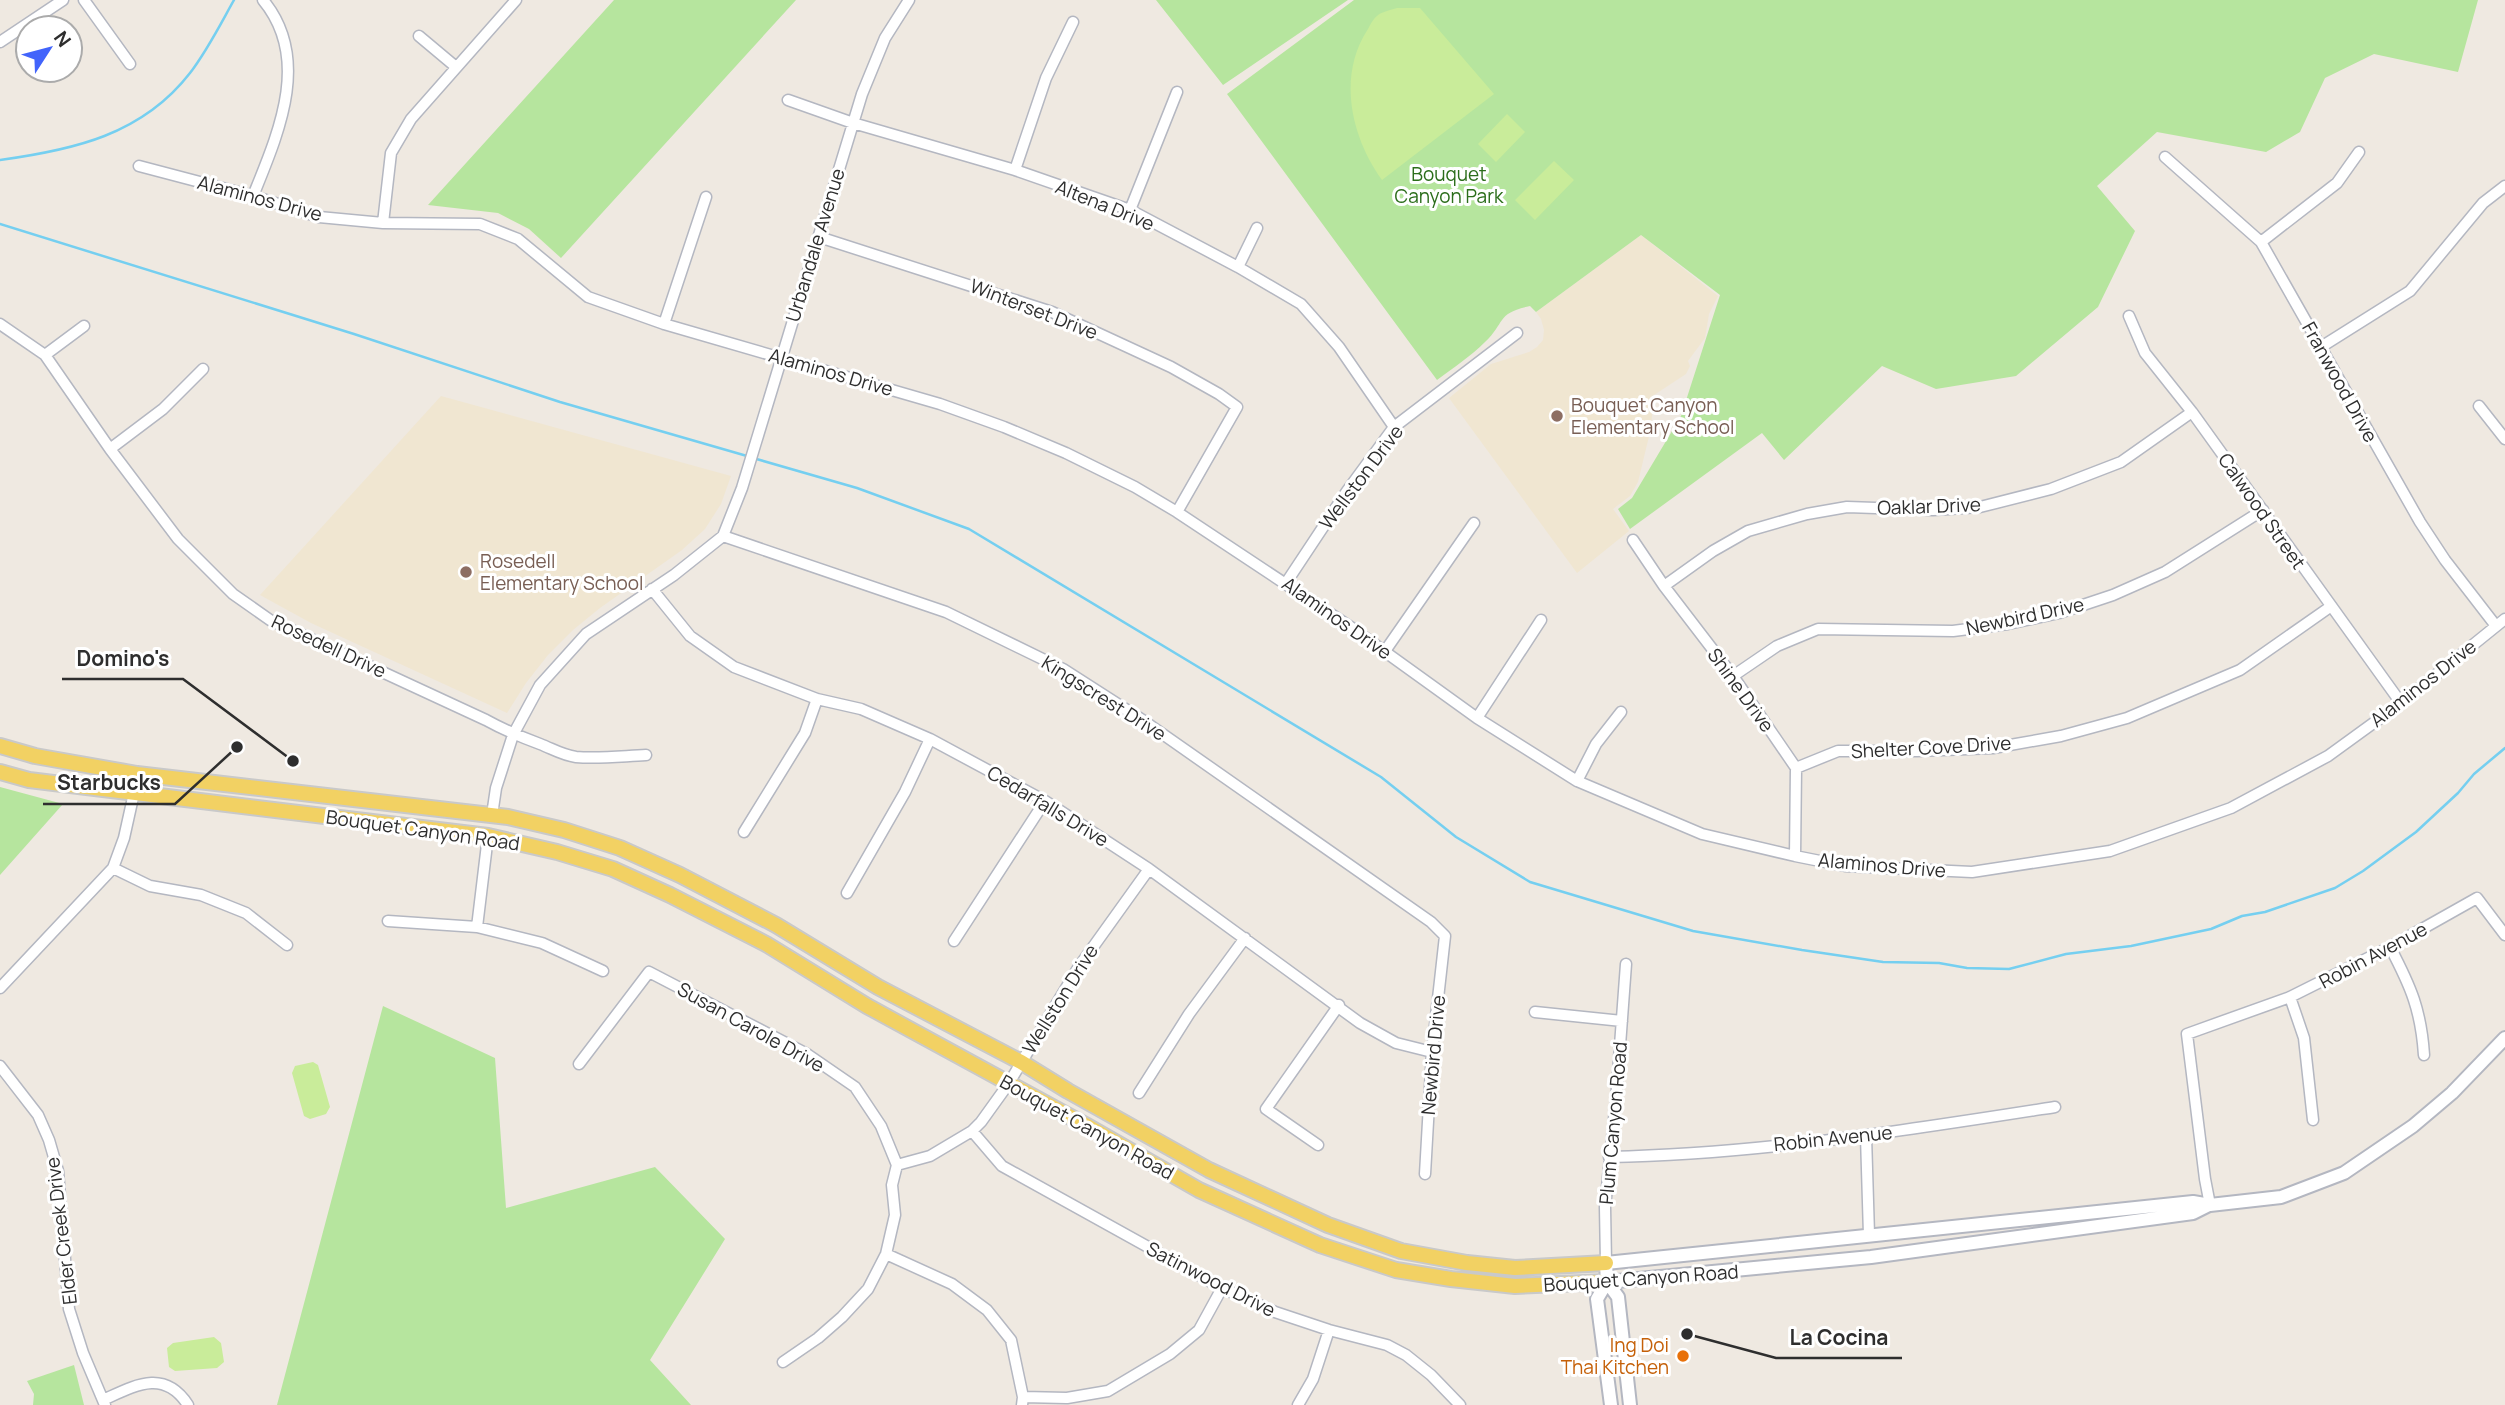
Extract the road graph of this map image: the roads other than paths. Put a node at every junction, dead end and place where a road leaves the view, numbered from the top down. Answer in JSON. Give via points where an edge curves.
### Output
{"nodes":[{"id":1,"x":63,"y":0,"type":"edge"},
{"id":2,"x":84,"y":0,"type":"edge"},
{"id":3,"x":263,"y":0,"type":"edge"},
{"id":4,"x":516,"y":0,"type":"edge"},
{"id":5,"x":909,"y":0,"type":"edge"},
{"id":6,"x":1073,"y":22,"type":"dead end"},
{"id":7,"x":419,"y":36,"type":"dead end"},
{"id":8,"x":0,"y":42,"type":"edge"},
{"id":9,"x":130,"y":64,"type":"dead end"},
{"id":10,"x":456,"y":67,"type":"junction"},
{"id":11,"x":1177,"y":92,"type":"dead end"},
{"id":12,"x":788,"y":100,"type":"dead end"},
{"id":13,"x":853,"y":122,"type":"junction"},
{"id":14,"x":2359,"y":152,"type":"dead end"},
{"id":15,"x":2165,"y":157,"type":"dead end"},
{"id":16,"x":139,"y":166,"type":"dead end"},
{"id":17,"x":1015,"y":170,"type":"junction"},
{"id":18,"x":2505,"y":186,"type":"edge"},
{"id":19,"x":253,"y":196,"type":"junction"},
{"id":20,"x":706,"y":197,"type":"dead end"},
{"id":21,"x":1130,"y":210,"type":"junction"},
{"id":22,"x":383,"y":223,"type":"junction"},
{"id":23,"x":1257,"y":228,"type":"dead end"},
{"id":24,"x":819,"y":237,"type":"junction"},
{"id":25,"x":2261,"y":242,"type":"junction"},
{"id":26,"x":1238,"y":267,"type":"junction"},
{"id":27,"x":2129,"y":316,"type":"dead end"},
{"id":28,"x":0,"y":324,"type":"edge"},
{"id":29,"x":664,"y":324,"type":"junction"},
{"id":30,"x":84,"y":326,"type":"dead end"},
{"id":31,"x":1517,"y":333,"type":"dead end"},
{"id":32,"x":2321,"y":347,"type":"junction"},
{"id":33,"x":45,"y":355,"type":"junction"},
{"id":34,"x":780,"y":358,"type":"junction"},
{"id":35,"x":203,"y":369,"type":"dead end"},
{"id":36,"x":2479,"y":406,"type":"dead end"},
{"id":37,"x":2192,"y":412,"type":"junction"},
{"id":38,"x":1394,"y":427,"type":"junction"},
{"id":39,"x":2505,"y":439,"type":"edge"},
{"id":40,"x":110,"y":449,"type":"junction"},
{"id":41,"x":2263,"y":510,"type":"junction"},
{"id":42,"x":1177,"y":512,"type":"junction"},
{"id":43,"x":1474,"y":523,"type":"dead end"},
{"id":44,"x":723,"y":536,"type":"junction"},
{"id":45,"x":1633,"y":541,"type":"dead end"},
{"id":46,"x":1286,"y":583,"type":"junction"},
{"id":47,"x":1664,"y":586,"type":"junction"},
{"id":48,"x":652,"y":589,"type":"junction"},
{"id":49,"x":2330,"y":607,"type":"junction"},
{"id":50,"x":2505,"y":619,"type":"edge"},
{"id":51,"x":1541,"y":620,"type":"dead end"},
{"id":52,"x":2496,"y":626,"type":"junction"},
{"id":53,"x":1385,"y":651,"type":"junction"},
{"id":54,"x":1733,"y":676,"type":"junction"},
{"id":55,"x":817,"y":699,"type":"junction"},
{"id":56,"x":2400,"y":703,"type":"junction"},
{"id":57,"x":1621,"y":712,"type":"dead end"},
{"id":58,"x":1477,"y":718,"type":"junction"},
{"id":59,"x":513,"y":735,"type":"junction"},
{"id":60,"x":930,"y":739,"type":"junction"},
{"id":61,"x":0,"y":746,"type":"edge"},
{"id":62,"x":646,"y":755,"type":"dead end"},
{"id":63,"x":1796,"y":768,"type":"junction"},
{"id":64,"x":0,"y":772,"type":"edge"},
{"id":65,"x":136,"y":774,"type":"junction"},
{"id":66,"x":1577,"y":781,"type":"junction"},
{"id":67,"x":303,"y":792,"type":"junction"},
{"id":68,"x":134,"y":793,"type":"junction"},
{"id":69,"x":192,"y":800,"type":"junction"},
{"id":70,"x":1045,"y":801,"type":"junction"},
{"id":71,"x":492,"y":815,"type":"junction"},
{"id":72,"x":744,"y":832,"type":"dead end"},
{"id":73,"x":488,"y":836,"type":"junction"},
{"id":74,"x":1795,"y":856,"type":"junction"},
{"id":75,"x":114,"y":868,"type":"junction"},
{"id":76,"x":1149,"y":869,"type":"junction"},
{"id":77,"x":847,"y":893,"type":"dead end"},
{"id":78,"x":388,"y":921,"type":"dead end"},
{"id":79,"x":477,"y":927,"type":"junction"},
{"id":80,"x":2505,"y":935,"type":"edge"},
{"id":81,"x":1445,"y":936,"type":"joint"},
{"id":82,"x":1245,"y":938,"type":"junction"},
{"id":83,"x":954,"y":941,"type":"dead end"},
{"id":84,"x":287,"y":945,"type":"dead end"},
{"id":85,"x":2390,"y":947,"type":"junction"},
{"id":86,"x":1626,"y":964,"type":"dead end"},
{"id":87,"x":603,"y":971,"type":"dead end"},
{"id":88,"x":0,"y":988,"type":"edge"},
{"id":89,"x":2290,"y":997,"type":"junction"},
{"id":90,"x":1339,"y":1005,"type":"junction"},
{"id":91,"x":1535,"y":1012,"type":"dead end"},
{"id":92,"x":1622,"y":1021,"type":"junction"},
{"id":93,"x":2505,"y":1038,"type":"edge"},
{"id":94,"x":1432,"y":1052,"type":"junction"},
{"id":95,"x":2424,"y":1055,"type":"dead end"},
{"id":96,"x":1021,"y":1062,"type":"junction"},
{"id":97,"x":579,"y":1064,"type":"dead end"},
{"id":98,"x":0,"y":1066,"type":"edge"},
{"id":99,"x":1009,"y":1083,"type":"junction"},
{"id":100,"x":1139,"y":1093,"type":"dead end"},
{"id":101,"x":2055,"y":1107,"type":"dead end"},
{"id":102,"x":2313,"y":1120,"type":"dead end"},
{"id":103,"x":972,"y":1131,"type":"junction"},
{"id":104,"x":1866,"y":1136,"type":"junction"},
{"id":105,"x":1318,"y":1145,"type":"dead end"},
{"id":106,"x":1609,"y":1157,"type":"junction"},
{"id":107,"x":897,"y":1165,"type":"junction"},
{"id":108,"x":1425,"y":1174,"type":"dead end"},
{"id":109,"x":2210,"y":1205,"type":"junction"},
{"id":110,"x":1961,"y":1226,"type":"junction"},
{"id":111,"x":1869,"y":1235,"type":"junction"},
{"id":112,"x":1823,"y":1240,"type":"junction"},
{"id":113,"x":1963,"y":1245,"type":"junction"},
{"id":114,"x":886,"y":1254,"type":"junction"},
{"id":115,"x":1606,"y":1263,"type":"junction"},
{"id":116,"x":1804,"y":1264,"type":"junction"},
{"id":117,"x":1606,"y":1282,"type":"junction"},
{"id":118,"x":1222,"y":1288,"type":"junction"},
{"id":119,"x":1329,"y":1330,"type":"junction"},
{"id":120,"x":783,"y":1362,"type":"dead end"},
{"id":121,"x":1023,"y":1401,"type":"edge"},
{"id":122,"x":104,"y":1403,"type":"edge"},
{"id":123,"x":188,"y":1405,"type":"edge"},
{"id":124,"x":1298,"y":1405,"type":"edge"},
{"id":125,"x":1460,"y":1405,"type":"edge"},
{"id":126,"x":1611,"y":1405,"type":"edge"},
{"id":127,"x":1630,"y":1405,"type":"edge"}],
"edges":[{"from":1,"to":8,"type":"street"},
{"from":2,"to":9,"type":"street"},
{"from":3,"to":19,"type":"street","via":[[285,38],[290,71],[271,152]]},
{"from":4,"to":10,"type":"street"},
{"from":5,"to":13,"type":"street","name":"Urbandale Avenue","via":[[885,38]]},
{"from":6,"to":17,"type":"street","via":[[1046,78]]},
{"from":7,"to":10,"type":"street"},
{"from":10,"to":22,"type":"street","via":[[411,119],[391,153]]},
{"from":11,"to":21,"type":"street"},
{"from":12,"to":13,"type":"street","name":"Altena Drive"},
{"from":13,"to":17,"type":"street","name":"Altena Drive"},
{"from":13,"to":24,"type":"street","name":"Urbandale Avenue"},
{"from":14,"to":25,"type":"street","via":[[2337,184]]},
{"from":15,"to":25,"type":"street","name":"Franwood Drive"},
{"from":16,"to":19,"type":"street","name":"Alaminos Drive"},
{"from":17,"to":21,"type":"street","name":"Altena Drive"},
{"from":18,"to":32,"type":"street","via":[[2483,203],[2410,292]]},
{"from":19,"to":22,"type":"street","name":"Alaminos Drive","via":[[319,217]]},
{"from":20,"to":29,"type":"street"},
{"from":21,"to":26,"type":"street","name":"Altena Drive"},
{"from":22,"to":29,"type":"street","name":"Alaminos Drive","via":[[480,225],[518,239],[588,297]]},
{"from":23,"to":26,"type":"street"},
{"from":24,"to":34,"type":"street","name":"Urbandale Avenue"},
{"from":24,"to":42,"type":"street","name":"Winterset Drive","via":[[1052,312],[1171,368],[1237,407]]},
{"from":25,"to":32,"type":"street","name":"Franwood Drive"},
{"from":26,"to":38,"type":"street","name":"Altena Drive","via":[[1301,304],[1339,347]]},
{"from":27,"to":37,"type":"street","name":"Calwood Street","via":[[2145,353]]},
{"from":28,"to":33,"type":"street","name":"Rosedell Drive"},
{"from":29,"to":34,"type":"street","name":"Alaminos Drive"},
{"from":30,"to":33,"type":"street"},
{"from":31,"to":38,"type":"street","name":"Wellston Drive"},
{"from":32,"to":52,"type":"street","name":"Franwood Drive","via":[[2420,522]]},
{"from":33,"to":40,"type":"street","name":"Rosedell Drive"},
{"from":34,"to":42,"type":"street","name":"Alaminos Drive","via":[[1004,427],[1077,458]]},
{"from":34,"to":44,"type":"street","name":"Urbandale Avenue"},
{"from":35,"to":40,"type":"street","via":[[163,409]]},
{"from":36,"to":39,"type":"street"},
{"from":37,"to":41,"type":"street","name":"Calwood Street"},
{"from":37,"to":47,"type":"street","name":"Oaklar Drive","via":[[2122,461],[2051,489],[1980,508],[1847,507],[1807,514],[1748,531]]},
{"from":38,"to":46,"type":"street","name":"Wellston Drive"},
{"from":40,"to":59,"type":"street","name":"Rosedell Drive","via":[[178,538],[218,580],[270,620]]},
{"from":41,"to":49,"type":"street","name":"Calwood Street"},
{"from":41,"to":54,"type":"street","name":"Newbird Drive","via":[[2165,572],[2059,613],[1954,631],[1818,629],[1777,646]]},
{"from":42,"to":46,"type":"street","name":"Alaminos Drive"},
{"from":43,"to":53,"type":"street"},
{"from":44,"to":48,"type":"street"},
{"from":44,"to":81,"type":"street","name":"Kingscrest Drive","via":[[946,612],[1063,669],[1268,807]]},
{"from":45,"to":47,"type":"street","name":"Shine Drive"},
{"from":46,"to":53,"type":"street","name":"Alaminos Drive"},
{"from":47,"to":54,"type":"street","name":"Shine Drive"},
{"from":48,"to":55,"type":"street","name":"Cedarfalls Drive","via":[[690,636],[734,667]]},
{"from":48,"to":59,"type":"street","via":[[578,642],[540,685]]},
{"from":49,"to":56,"type":"street","name":"Calwood Street"},
{"from":49,"to":63,"type":"street","name":"Shelter Cove Drive","via":[[2240,670],[2127,718],[2061,736],[1993,747],[1838,751]]},
{"from":50,"to":52,"type":"street","name":"Alaminos Drive"},
{"from":51,"to":58,"type":"street"},
{"from":52,"to":56,"type":"street","name":"Alaminos Drive"},
{"from":53,"to":58,"type":"street","name":"Alaminos Drive"},
{"from":54,"to":63,"type":"street","name":"Shine Drive"},
{"from":55,"to":60,"type":"street","name":"Cedarfalls Drive","via":[[861,709]]},
{"from":55,"to":72,"type":"street","via":[[805,733]]},
{"from":56,"to":74,"type":"street","name":"Alaminos Drive","via":[[2328,756],[2231,808],[2110,851],[1972,872],[1844,866]]},
{"from":57,"to":66,"type":"street","via":[[1596,744]]},
{"from":58,"to":66,"type":"street","name":"Alaminos Drive"},
{"from":59,"to":62,"type":"street","name":"Rosedell Drive","via":[[574,757]]},
{"from":59,"to":71,"type":"street"},
{"from":60,"to":70,"type":"street","name":"Cedarfalls Drive"},
{"from":60,"to":77,"type":"street"},
{"from":61,"to":65,"type":"main road","name":"Bouquet Canyon Road"},
{"from":63,"to":74,"type":"street"},
{"from":64,"to":68,"type":"main road","name":"Bouquet Canyon Road"},
{"from":65,"to":67,"type":"main road","name":"Bouquet Canyon Road"},
{"from":65,"to":68,"type":"main road"},
{"from":66,"to":74,"type":"street","name":"Alaminos Drive","via":[[1702,834]]},
{"from":67,"to":69,"type":"main road","via":[[312,804],[217,794]]},
{"from":67,"to":71,"type":"main road","name":"Bouquet Canyon Road"},
{"from":68,"to":69,"type":"main road","name":"Bouquet Canyon Road"},
{"from":68,"to":75,"type":"street"},
{"from":69,"to":73,"type":"main road","name":"Bouquet Canyon Road"},
{"from":70,"to":76,"type":"street","name":"Cedarfalls Drive"},
{"from":70,"to":83,"type":"street"},
{"from":71,"to":73,"type":"main road"},
{"from":71,"to":96,"type":"main road","name":"Bouquet Canyon Road","via":[[564,830],[656,864],[776,925],[878,987]]},
{"from":73,"to":79,"type":"street"},
{"from":73,"to":99,"type":"main road","name":"Bouquet Canyon Road","via":[[613,869],[670,894]]},
{"from":75,"to":84,"type":"street","via":[[150,886],[201,895],[246,913]]},
{"from":75,"to":88,"type":"street"},
{"from":76,"to":82,"type":"street","name":"Cedarfalls Drive"},
{"from":76,"to":96,"type":"street","name":"Wellston Drive","via":[[1078,968]]},
{"from":78,"to":79,"type":"street"},
{"from":79,"to":87,"type":"street","via":[[542,943]]},
{"from":80,"to":85,"type":"street","name":"Robin Avenue","via":[[2477,898]]},
{"from":81,"to":94,"type":"street","name":"Newbird Drive"},
{"from":82,"to":90,"type":"street","name":"Cedarfalls Drive"},
{"from":82,"to":100,"type":"street"},
{"from":85,"to":89,"type":"street","name":"Robin Avenue"},
{"from":85,"to":95,"type":"street","via":[[2412,989],[2422,1024]]},
{"from":86,"to":92,"type":"street","name":"Plum Canyon Road"},
{"from":89,"to":102,"type":"street","via":[[2304,1038]]},
{"from":89,"to":109,"type":"street","name":"Robin Avenue","via":[[2187,1034]]},
{"from":90,"to":94,"type":"street","name":"Cedarfalls Drive","via":[[1396,1043]]},
{"from":90,"to":105,"type":"street","via":[[1266,1109]]},
{"from":91,"to":92,"type":"street"},
{"from":92,"to":106,"type":"street","name":"Plum Canyon Road"},
{"from":93,"to":109,"type":"main road","name":"Bouquet Canyon Road","via":[[2413,1126],[2344,1173],[2281,1197]]},
{"from":94,"to":108,"type":"street","name":"Newbird Drive"},
{"from":96,"to":99,"type":"street","name":"Wellston Drive"},
{"from":96,"to":115,"type":"main road","name":"Bouquet Canyon Road","via":[[1209,1170],[1328,1225],[1401,1251],[1515,1268]]},
{"from":97,"to":107,"type":"street","name":"Susan Carole Drive","via":[[649,972],[807,1054],[855,1087],[881,1126]]},
{"from":98,"to":122,"type":"street","name":"Elder Creek Drive","via":[[38,1115],[49,1140],[58,1171],[69,1309]]},
{"from":99,"to":103,"type":"street","name":"Wellston Drive"},
{"from":99,"to":117,"type":"main road","name":"Bouquet Canyon Road","via":[[1199,1190],[1320,1245],[1396,1270],[1451,1279],[1515,1286]]},
{"from":101,"to":104,"type":"street","name":"Robin Avenue"},
{"from":103,"to":107,"type":"street","name":"Wellston Drive","via":[[930,1156]]},
{"from":103,"to":118,"type":"street","name":"Satinwood Drive","via":[[1002,1166]]},
{"from":104,"to":106,"type":"street","name":"Robin Avenue"},
{"from":104,"to":111,"type":"street"},
{"from":106,"to":115,"type":"street","name":"Plum Canyon Road"},
{"from":107,"to":114,"type":"street","name":"Susan Carole Drive","via":[[892,1185],[895,1215]]},
{"from":109,"to":110,"type":"main road","name":"Bouquet Canyon Road","via":[[2193,1202]]},
{"from":109,"to":113,"type":"main road","name":"Bouquet Canyon Road","via":[[2193,1213]]},
{"from":110,"to":111,"type":"main road","name":"Bouquet Canyon Road"},
{"from":110,"to":113,"type":"main road","via":[[1971,1236]]},
{"from":111,"to":112,"type":"main road","name":"Bouquet Canyon Road"},
{"from":112,"to":115,"type":"main road","name":"Bouquet Canyon Road"},
{"from":112,"to":116,"type":"main road"},
{"from":113,"to":116,"type":"main road","name":"Bouquet Canyon Road"},
{"from":114,"to":120,"type":"street","name":"Susan Carole Drive","via":[[868,1289],[842,1317]]},
{"from":114,"to":121,"type":"street","via":[[952,1284],[987,1310],[1012,1340]]},
{"from":115,"to":117,"type":"main road","name":"Plum Canyon Road"},
{"from":116,"to":117,"type":"main road","name":"Bouquet Canyon Road"},
{"from":117,"to":126,"type":"main road","name":"Plum Canyon Road","via":[[1597,1298]]},
{"from":117,"to":127,"type":"main road","name":"Plum Canyon Road","via":[[1618,1297]]},
{"from":118,"to":119,"type":"street","name":"Satinwood Drive"},
{"from":118,"to":121,"type":"street","via":[[1199,1330],[1108,1391]]},
{"from":119,"to":124,"type":"street","via":[[1313,1378]]},
{"from":119,"to":125,"type":"street","name":"Satinwood Drive","via":[[1387,1345],[1406,1355]]},
{"from":122,"to":123,"type":"street","via":[[139,1384],[156,1382],[173,1389]]}]}
